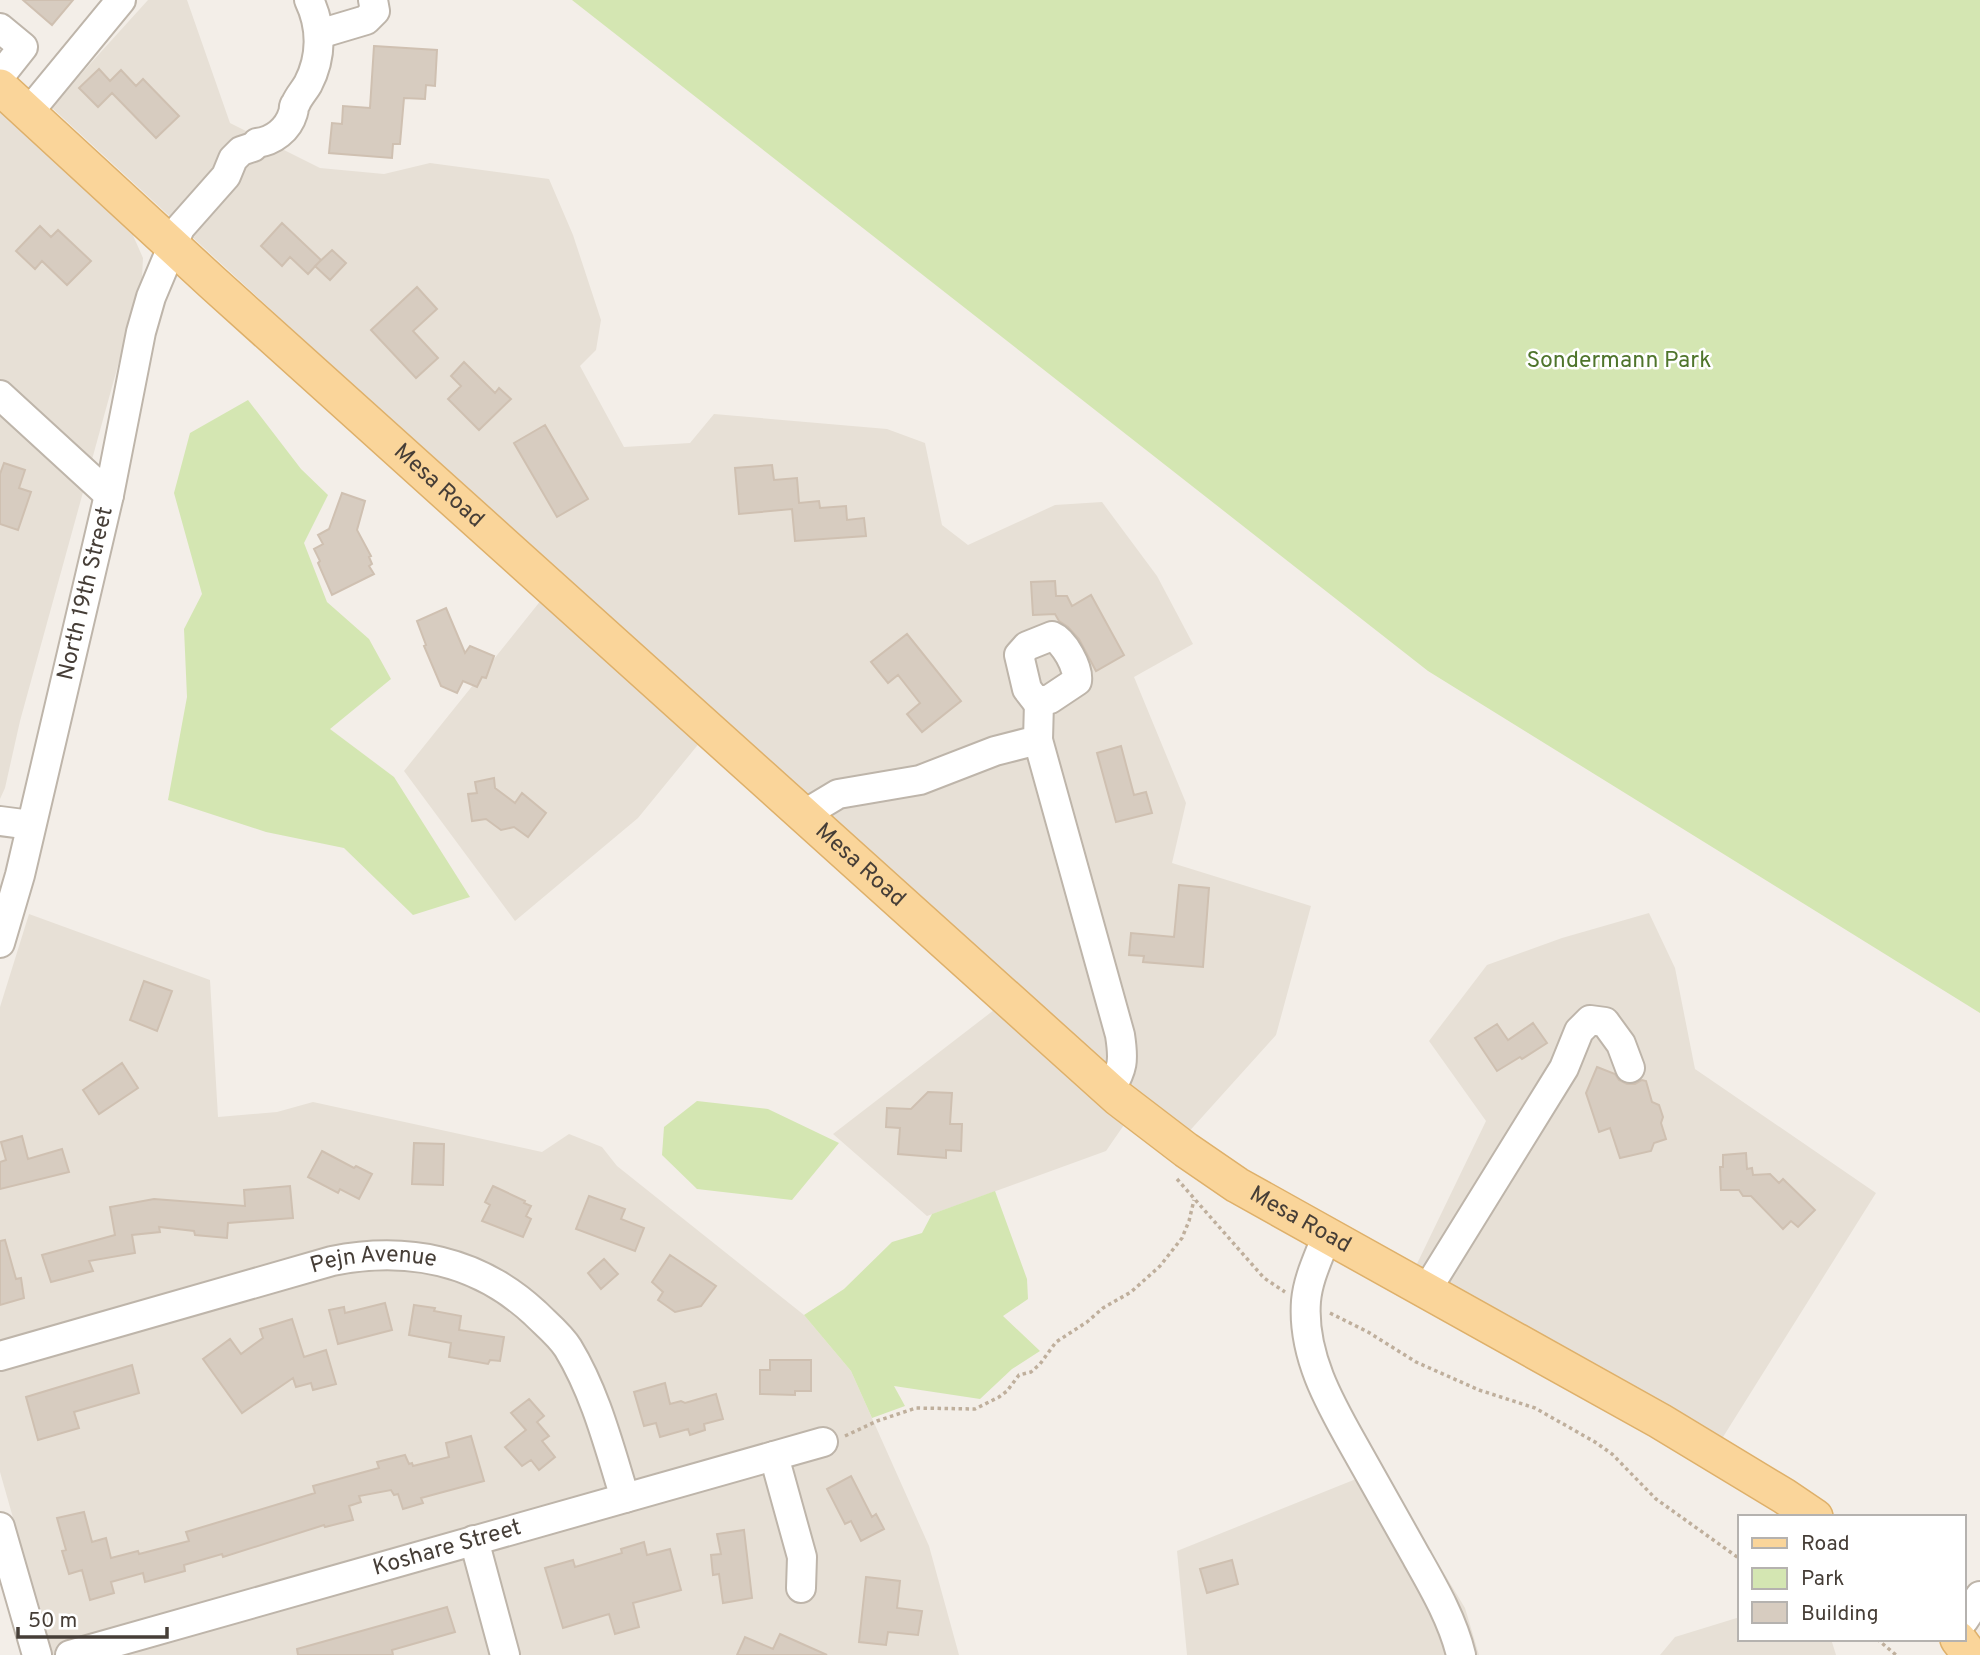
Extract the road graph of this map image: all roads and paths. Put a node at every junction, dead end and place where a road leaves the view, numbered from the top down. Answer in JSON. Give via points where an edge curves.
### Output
{"nodes":[{"id":1,"x":121,"y":0,"type":"edge"},
{"id":2,"x":309,"y":0,"type":"edge"},
{"id":3,"x":373,"y":0,"type":"edge"},
{"id":4,"x":0,"y":28,"type":"edge"},
{"id":5,"x":319,"y":34,"type":"junction"},
{"id":6,"x":0,"y":76,"type":"edge"},
{"id":7,"x":0,"y":87,"type":"edge"},
{"id":8,"x":28,"y":113,"type":"junction"},
{"id":9,"x":172,"y":245,"type":"junction"},
{"id":10,"x":0,"y":396,"type":"edge"},
{"id":11,"x":108,"y":495,"type":"junction"},
{"id":12,"x":1039,"y":702,"type":"dead end"},
{"id":13,"x":1038,"y":740,"type":"junction"},
{"id":14,"x":803,"y":814,"type":"junction"},
{"id":15,"x":0,"y":821,"type":"edge"},
{"id":16,"x":31,"y":825,"type":"junction"},
{"id":17,"x":0,"y":943,"type":"edge"},
{"id":18,"x":1630,"y":1069,"type":"dead end"},
{"id":19,"x":1110,"y":1091,"type":"junction"},
{"id":20,"x":1194,"y":1200,"type":"dead end"},
{"id":21,"x":1327,"y":1235,"type":"junction"},
{"id":22,"x":1426,"y":1291,"type":"junction"},
{"id":23,"x":0,"y":1356,"type":"edge"},
{"id":24,"x":823,"y":1442,"type":"joint"},
{"id":25,"x":775,"y":1456,"type":"junction"},
{"id":26,"x":625,"y":1498,"type":"junction"},
{"id":27,"x":1812,"y":1515,"type":"edge"},
{"id":28,"x":0,"y":1527,"type":"edge"},
{"id":29,"x":474,"y":1540,"type":"junction"},
{"id":30,"x":801,"y":1588,"type":"dead end"},
{"id":31,"x":1980,"y":1596,"type":"edge"},
{"id":32,"x":1966,"y":1617,"type":"edge"},
{"id":33,"x":1879,"y":1641,"type":"edge"},
{"id":34,"x":37,"y":1655,"type":"edge"},
{"id":35,"x":70,"y":1655,"type":"edge"},
{"id":36,"x":505,"y":1655,"type":"edge"},
{"id":37,"x":1461,"y":1655,"type":"edge"},
{"id":38,"x":1896,"y":1655,"type":"edge"}],
"edges":[{"from":1,"to":8,"type":"street"},
{"from":2,"to":5,"type":"street"},
{"from":3,"to":5,"type":"street","via":[[372,16],[366,20]]},
{"from":4,"to":6,"type":"street","via":[[23,47]]},
{"from":5,"to":9,"type":"street","name":"North 19th Street","via":[[313,74],[294,104],[275,112],[255,145],[233,159],[226,176],[180,228]]},
{"from":7,"to":8,"type":"main road","name":"Mesa Road"},
{"from":8,"to":9,"type":"main road","name":"Mesa Road"},
{"from":9,"to":11,"type":"street","name":"North 19th Street","via":[[141,332]]},
{"from":9,"to":14,"type":"main road","name":"Mesa Road"},
{"from":10,"to":11,"type":"street"},
{"from":11,"to":16,"type":"street","name":"North 19th Street"},
{"from":12,"to":13,"type":"street"},
{"from":13,"to":14,"type":"street","via":[[920,780],[838,794]]},
{"from":13,"to":19,"type":"street","via":[[1120,1035],[1123,1062]]},
{"from":14,"to":19,"type":"main road","name":"Mesa Road"},
{"from":15,"to":16,"type":"street"},
{"from":16,"to":17,"type":"street","name":"North 19th Street"},
{"from":18,"to":22,"type":"street","via":[[1621,1044],[1605,1022],[1590,1020],[1582,1026],[1564,1068]]},
{"from":19,"to":21,"type":"main road","name":"Mesa Road","via":[[1237,1185]]},
{"from":20,"to":24,"type":"path","via":[[1182,1238],[1160,1266],[1131,1293],[1056,1342],[1040,1364],[1019,1375],[999,1397],[975,1409],[916,1408]]},
{"from":21,"to":22,"type":"main road","name":"Mesa Road"},
{"from":21,"to":37,"type":"street","via":[[1306,1302],[1316,1369],[1336,1416],[1428,1578]]},
{"from":22,"to":27,"type":"main road","name":"Mesa Road","via":[[1660,1421]]},
{"from":23,"to":26,"type":"street","name":"Pejn Avenue","via":[[360,1255],[443,1262],[498,1284],[566,1346],[601,1420]]},
{"from":24,"to":25,"type":"street","name":"Koshare Street"},
{"from":25,"to":26,"type":"street","name":"Koshare Street"},
{"from":25,"to":30,"type":"street","via":[[802,1557]]},
{"from":26,"to":29,"type":"street","name":"Koshare Street"},
{"from":28,"to":34,"type":"street"},
{"from":29,"to":35,"type":"street","name":"Koshare Street"},
{"from":29,"to":36,"type":"street"},
{"from":31,"to":32,"type":"street"},
{"from":33,"to":38,"type":"path"}]}
